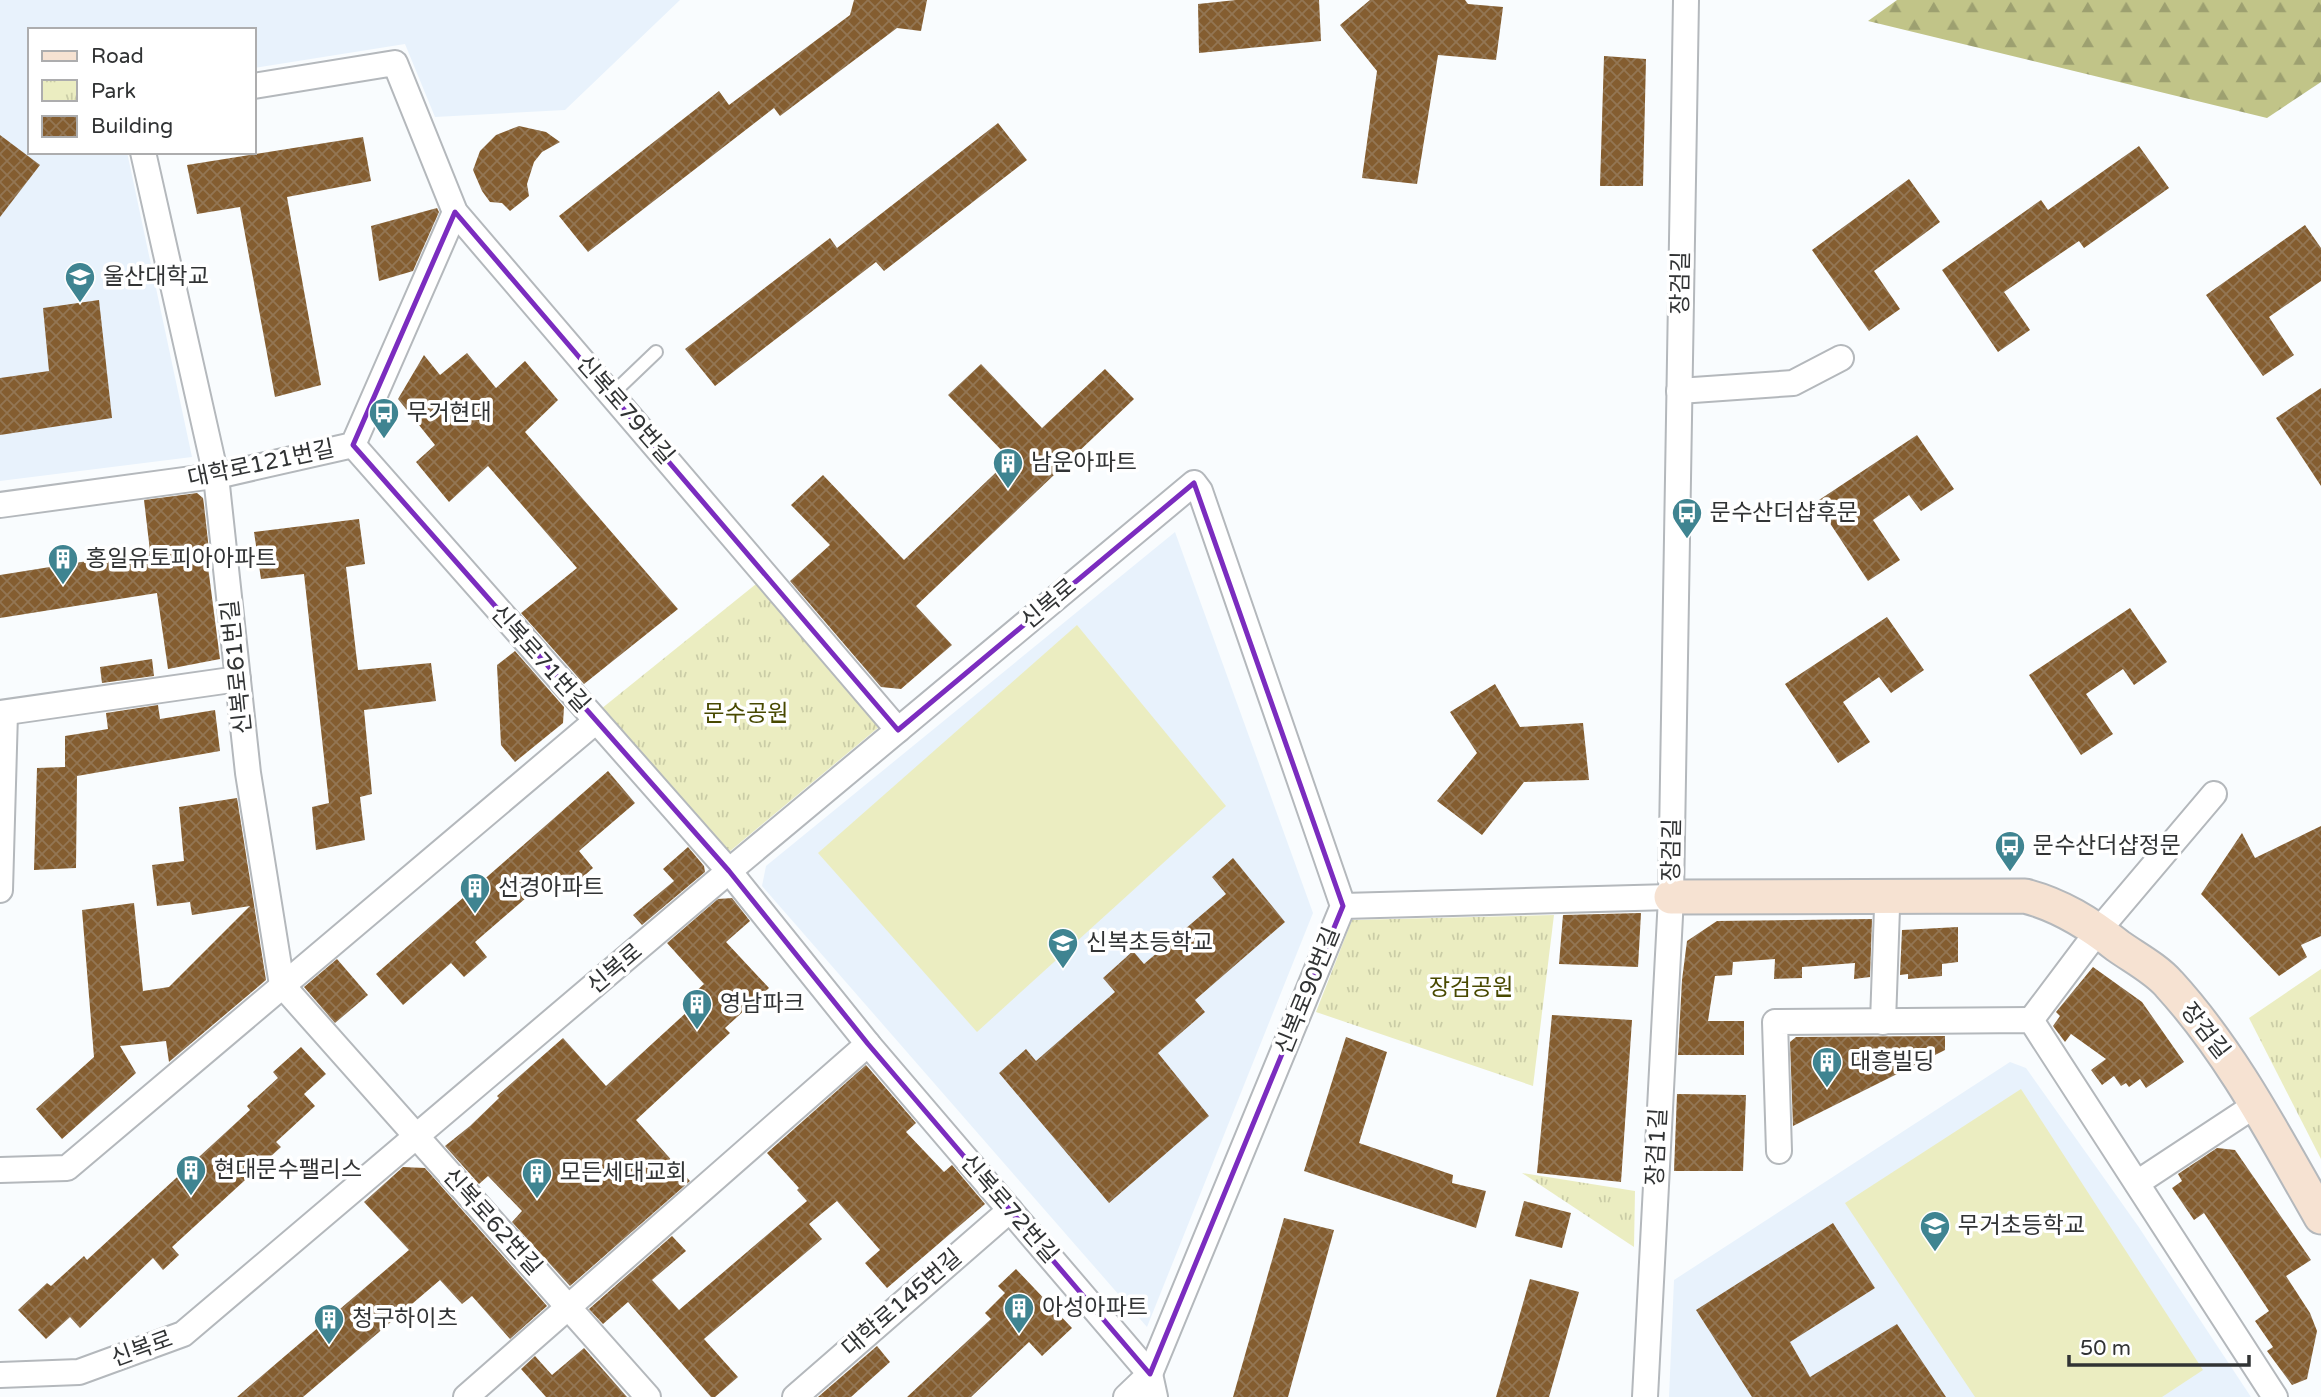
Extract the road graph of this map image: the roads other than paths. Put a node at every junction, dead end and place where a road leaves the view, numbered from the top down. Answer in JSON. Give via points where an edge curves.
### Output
{"nodes":[{"id":1,"x":1686,"y":0,"type":"edge"},
{"id":2,"x":256,"y":86,"type":"edge"},
{"id":3,"x":142,"y":154,"type":"edge"},
{"id":4,"x":455,"y":212,"type":"junction"},
{"id":5,"x":656,"y":352,"type":"dead end"},
{"id":6,"x":1841,"y":358,"type":"dead end"},
{"id":7,"x":1679,"y":391,"type":"junction"},
{"id":8,"x":611,"y":395,"type":"junction"},
{"id":9,"x":353,"y":445,"type":"junction"},
{"id":10,"x":216,"y":476,"type":"junction"},
{"id":11,"x":1194,"y":483,"type":"joint"},
{"id":12,"x":0,"y":505,"type":"edge"},
{"id":13,"x":238,"y":679,"type":"junction"},
{"id":14,"x":2,"y":713,"type":"edge"},
{"id":15,"x":596,"y":721,"type":"junction"},
{"id":16,"x":898,"y":730,"type":"junction"},
{"id":17,"x":2214,"y":794,"type":"dead end"},
{"id":18,"x":729,"y":871,"type":"junction"},
{"id":19,"x":0,"y":890,"type":"edge"},
{"id":20,"x":1671,"y":897,"type":"junction"},
{"id":21,"x":1343,"y":906,"type":"junction"},
{"id":22,"x":1887,"y":908,"type":"dead end"},
{"id":23,"x":2098,"y":930,"type":"junction"},
{"id":24,"x":282,"y":985,"type":"junction"},
{"id":25,"x":2031,"y":1020,"type":"junction"},
{"id":26,"x":1883,"y":1021,"type":"junction"},
{"id":27,"x":869,"y":1044,"type":"junction"},
{"id":28,"x":2256,"y":1104,"type":"junction"},
{"id":29,"x":416,"y":1137,"type":"junction"},
{"id":30,"x":1779,"y":1151,"type":"dead end"},
{"id":31,"x":0,"y":1170,"type":"edge"},
{"id":32,"x":2137,"y":1183,"type":"junction"},
{"id":33,"x":1010,"y":1210,"type":"junction"},
{"id":34,"x":2321,"y":1217,"type":"edge"},
{"id":35,"x":569,"y":1308,"type":"junction"},
{"id":36,"x":0,"y":1375,"type":"edge"},
{"id":37,"x":1152,"y":1386,"type":"edge"},
{"id":38,"x":466,"y":1397,"type":"edge"},
{"id":39,"x":648,"y":1397,"type":"edge"},
{"id":40,"x":795,"y":1397,"type":"edge"},
{"id":41,"x":1126,"y":1397,"type":"edge"},
{"id":42,"x":1645,"y":1397,"type":"edge"},
{"id":43,"x":2275,"y":1397,"type":"edge"}],
"edges":[{"from":1,"to":7,"type":"street","name":"장검길"},
{"from":2,"to":4,"type":"street","name":"신복로79번길","via":[[395,63]]},
{"from":3,"to":10,"type":"street","name":"신복로61번길"},
{"from":4,"to":8,"type":"street","name":"신복로79번길"},
{"from":4,"to":9,"type":"street","name":"대학로121번길"},
{"from":5,"to":8,"type":"lane"},
{"from":6,"to":7,"type":"street","via":[[1793,383]]},
{"from":7,"to":20,"type":"street","name":"장검길"},
{"from":8,"to":16,"type":"street","name":"신복로79번길"},
{"from":9,"to":10,"type":"street","name":"대학로121번길"},
{"from":9,"to":15,"type":"street","name":"신복로71번길"},
{"from":10,"to":12,"type":"street","name":"대학로121번길"},
{"from":10,"to":13,"type":"street","name":"신복로61번길"},
{"from":11,"to":16,"type":"street","name":"신복로"},
{"from":11,"to":21,"type":"street","name":"신복로90번길"},
{"from":13,"to":14,"type":"street"},
{"from":13,"to":24,"type":"street","name":"신복로61번길"},
{"from":14,"to":19,"type":"street"},
{"from":15,"to":18,"type":"street","name":"신복로71번길"},
{"from":15,"to":24,"type":"street"},
{"from":16,"to":18,"type":"street","name":"신복로"},
{"from":17,"to":23,"type":"street"},
{"from":18,"to":27,"type":"street","name":"신복로72번길"},
{"from":18,"to":29,"type":"street","name":"신복로"},
{"from":20,"to":21,"type":"street"},
{"from":20,"to":23,"type":"main road","name":"장검길","via":[[2025,897],[2050,903]]},
{"from":20,"to":42,"type":"street","name":"장검1길"},
{"from":21,"to":37,"type":"street","name":"신복로90번길"},
{"from":22,"to":26,"type":"street"},
{"from":23,"to":25,"type":"street"},
{"from":23,"to":28,"type":"main road","name":"장검길","via":[[2168,983]]},
{"from":24,"to":29,"type":"street"},
{"from":24,"to":31,"type":"street","via":[[67,1168]]},
{"from":25,"to":26,"type":"street"},
{"from":25,"to":32,"type":"street"},
{"from":26,"to":30,"type":"street","via":[[1775,1022]]},
{"from":27,"to":33,"type":"street","name":"신복로72번길"},
{"from":27,"to":35,"type":"street"},
{"from":28,"to":32,"type":"street"},
{"from":28,"to":34,"type":"main road","name":"장검길"},
{"from":29,"to":35,"type":"street","name":"신복로62번길"},
{"from":29,"to":36,"type":"street","name":"신복로","via":[[183,1334],[79,1373]]},
{"from":32,"to":43,"type":"street"},
{"from":33,"to":37,"type":"street","name":"신복로72번길"},
{"from":33,"to":40,"type":"street","name":"대학로145번길"},
{"from":35,"to":38,"type":"street"},
{"from":35,"to":39,"type":"street","name":"신복로62번길"},
{"from":37,"to":41,"type":"street"}]}
